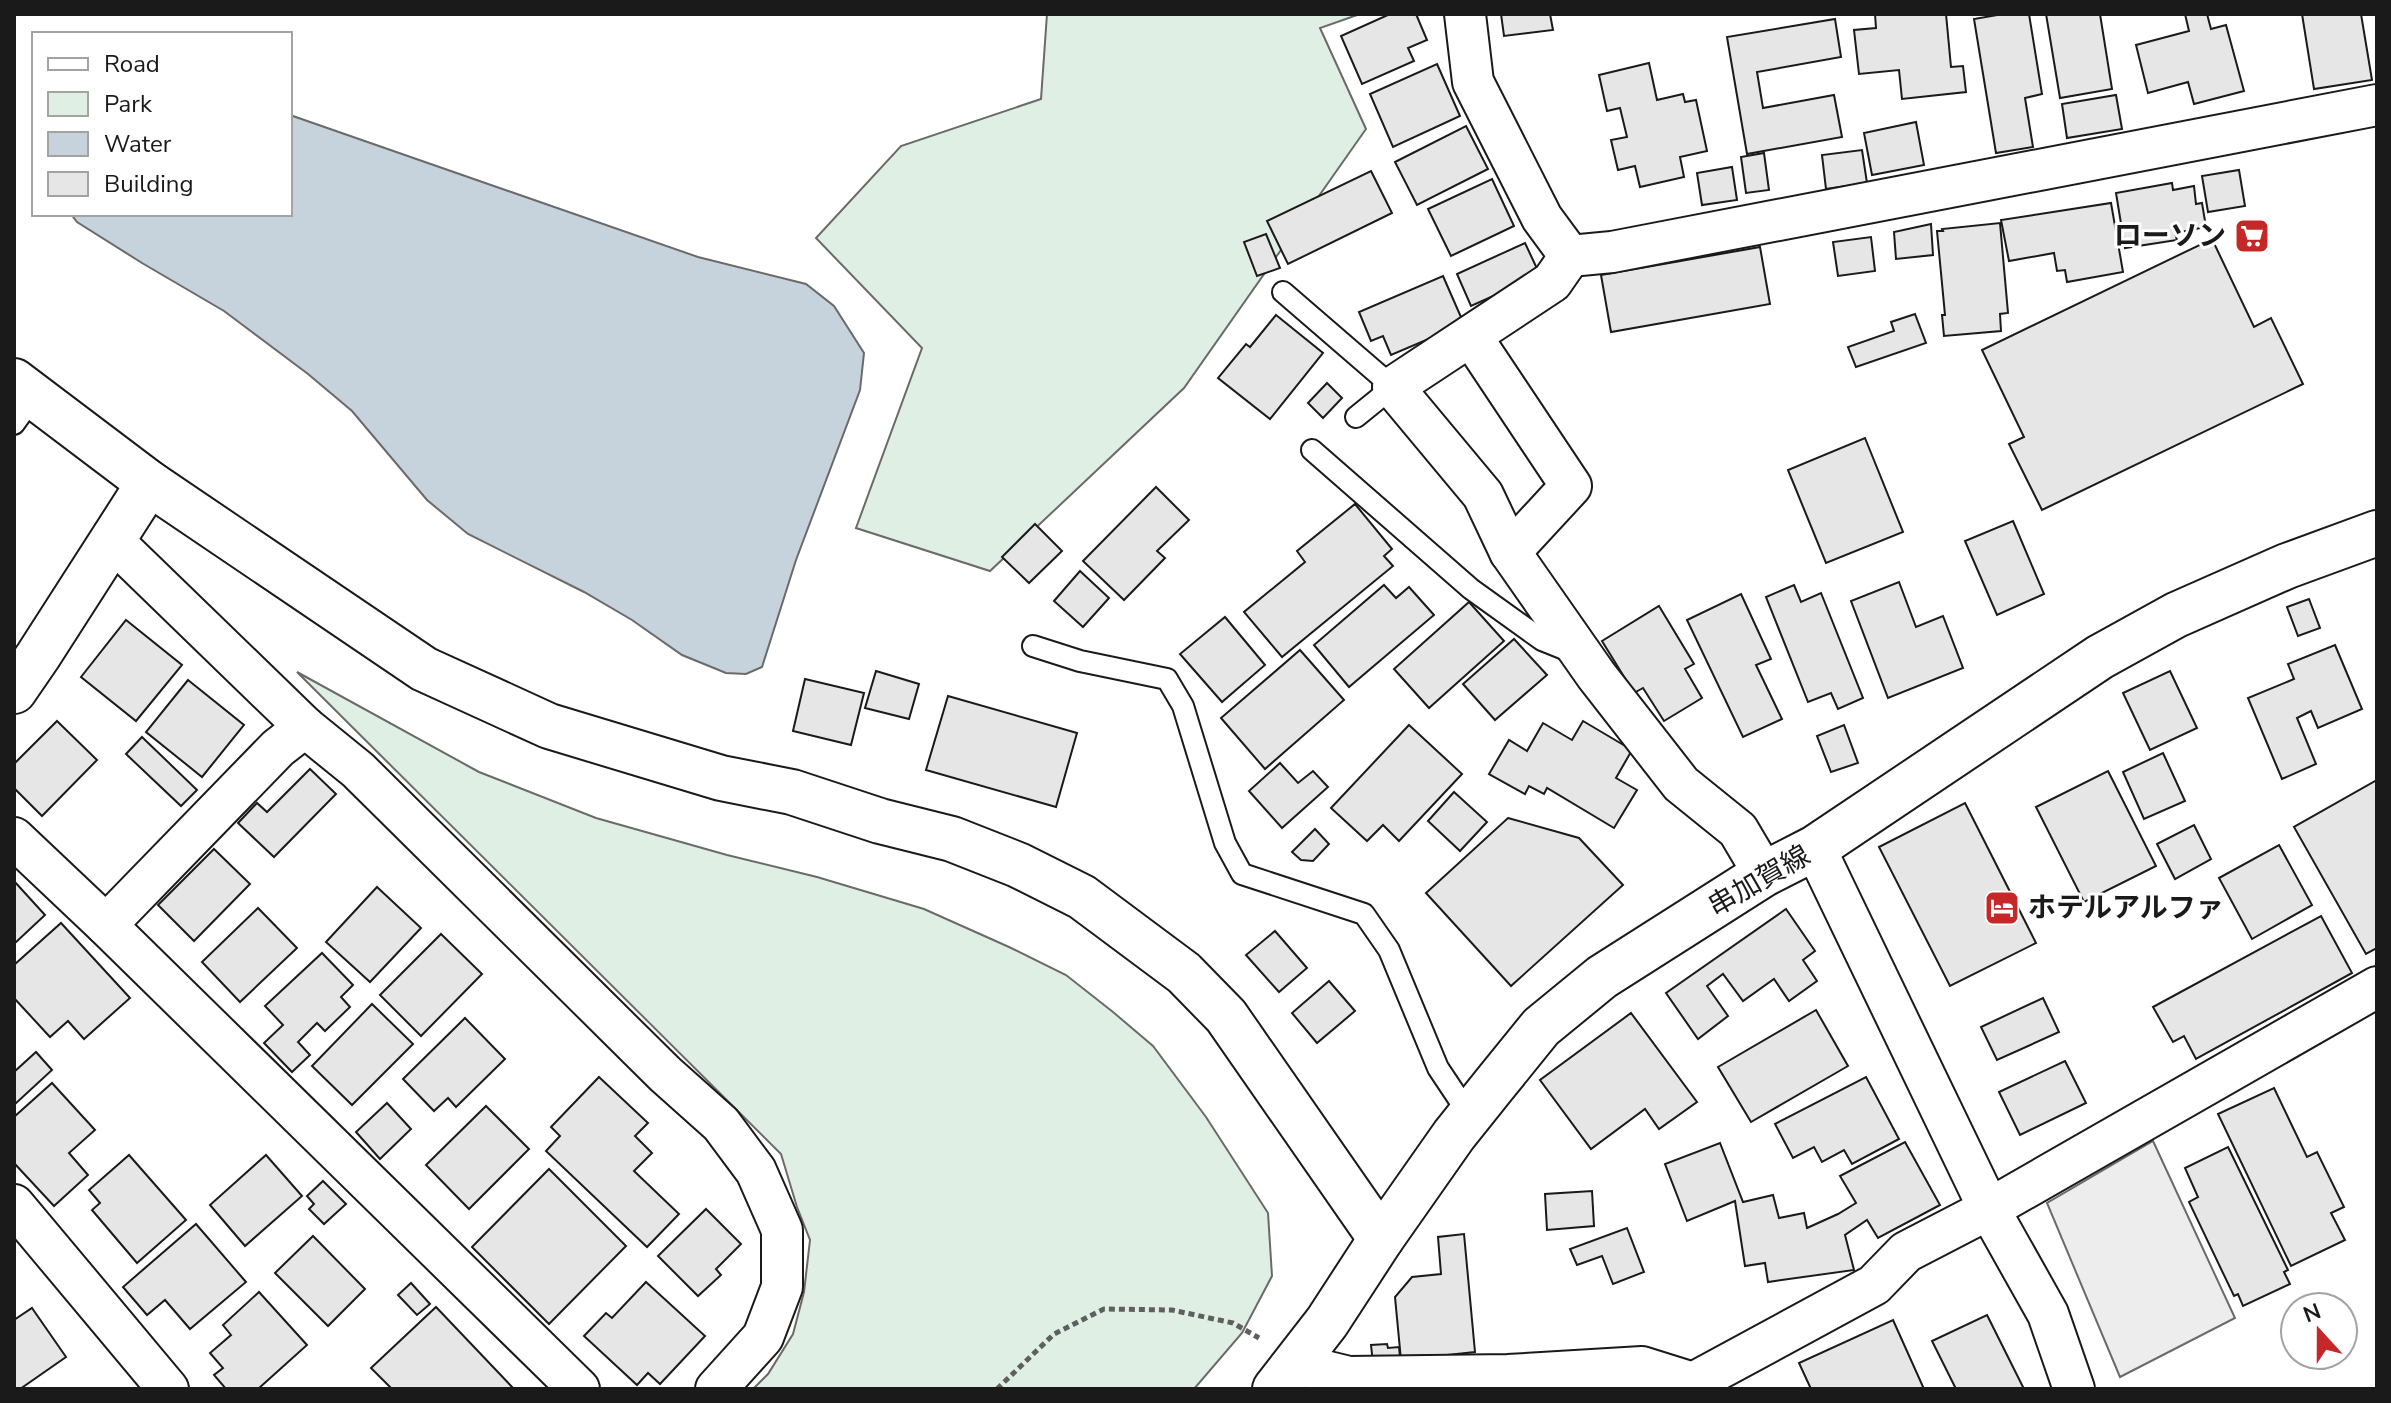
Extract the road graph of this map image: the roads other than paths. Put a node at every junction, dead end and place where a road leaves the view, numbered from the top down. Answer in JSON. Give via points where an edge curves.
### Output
{"nodes":[{"id":1,"x":1465,"y":14,"type":"edge"},
{"id":2,"x":2377,"y":105,"type":"edge"},
{"id":3,"x":1570,"y":256,"type":"junction"},
{"id":4,"x":1283,"y":292,"type":"dead end"},
{"id":5,"x":1471,"y":336,"type":"junction"},
{"id":6,"x":1393,"y":387,"type":"junction"},
{"id":7,"x":21,"y":400,"type":"edge"},
{"id":8,"x":1356,"y":417,"type":"dead end"},
{"id":9,"x":1312,"y":450,"type":"dead end"},
{"id":10,"x":149,"y":483,"type":"junction"},
{"id":11,"x":2377,"y":533,"type":"edge"},
{"id":12,"x":113,"y":541,"type":"junction"},
{"id":13,"x":1510,"y":552,"type":"junction"},
{"id":14,"x":1033,"y":646,"type":"dead end"},
{"id":15,"x":1585,"y":657,"type":"junction"},
{"id":16,"x":14,"y":691,"type":"edge"},
{"id":17,"x":305,"y":727,"type":"junction"},
{"id":18,"x":14,"y":838,"type":"edge"},
{"id":19,"x":1815,"y":848,"type":"junction"},
{"id":20,"x":1764,"y":874,"type":"junction"},
{"id":21,"x":106,"y":925,"type":"junction"},
{"id":22,"x":2377,"y":987,"type":"edge"},
{"id":23,"x":1470,"y":1116,"type":"junction"},
{"id":24,"x":14,"y":1205,"type":"edge"},
{"id":25,"x":1989,"y":1209,"type":"junction"},
{"id":26,"x":1381,"y":1239,"type":"junction"},
{"id":27,"x":1285,"y":1376,"type":"edge"},
{"id":28,"x":1690,"y":1386,"type":"edge"},
{"id":29,"x":168,"y":1389,"type":"edge"},
{"id":30,"x":579,"y":1389,"type":"edge"},
{"id":31,"x":716,"y":1389,"type":"edge"},
{"id":32,"x":2074,"y":1389,"type":"edge"}],
"edges":[{"from":1,"to":3,"type":"street","via":[[1473,82],[1542,218]]},
{"from":2,"to":3,"type":"street"},
{"from":3,"to":5,"type":"street","via":[[1552,282]]},
{"from":4,"to":6,"type":"lane"},
{"from":5,"to":6,"type":"street"},
{"from":5,"to":13,"type":"street","via":[[1571,486]]},
{"from":6,"to":8,"type":"lane"},
{"from":6,"to":13,"type":"street","via":[[1483,495]]},
{"from":7,"to":10,"type":"street"},
{"from":9,"to":15,"type":"lane","via":[[1471,589],[1542,640]]},
{"from":10,"to":12,"type":"street"},
{"from":10,"to":26,"type":"street","via":[[424,669],[499,704],[638,754],[952,839],[1082,897],[1184,973],[1226,1016]]},
{"from":11,"to":19,"type":"street","name":"串加賀線","via":[[2190,609],[2100,657]]},
{"from":12,"to":16,"type":"street"},
{"from":12,"to":17,"type":"street"},
{"from":13,"to":15,"type":"street"},
{"from":14,"to":23,"type":"lane","via":[[1167,679],[1183,706],[1225,843],[1242,874],[1364,914],[1389,950],[1438,1068]]},
{"from":15,"to":20,"type":"street","via":[[1681,784],[1738,830]]},
{"from":17,"to":21,"type":"street","via":[[278,748]]},
{"from":17,"to":31,"type":"street","via":[[358,770],[721,1124],[756,1171],[782,1230],[782,1287],[763,1337]]},
{"from":18,"to":21,"type":"street"},
{"from":19,"to":20,"type":"street","name":"串加賀線"},
{"from":19,"to":25,"type":"street"},
{"from":20,"to":23,"type":"street","name":"串加賀線","via":[[1602,977],[1541,1027]]},
{"from":21,"to":30,"type":"street"},
{"from":22,"to":25,"type":"street"},
{"from":23,"to":26,"type":"street","name":"串加賀線"},
{"from":24,"to":29,"type":"street"},
{"from":25,"to":28,"type":"street","via":[[1906,1252],[1874,1285]]},
{"from":25,"to":32,"type":"street","via":[[2048,1314]]},
{"from":26,"to":27,"type":"street","name":"串加賀線"},
{"from":27,"to":28,"type":"street","via":[[1508,1375],[1642,1367]]}]}
